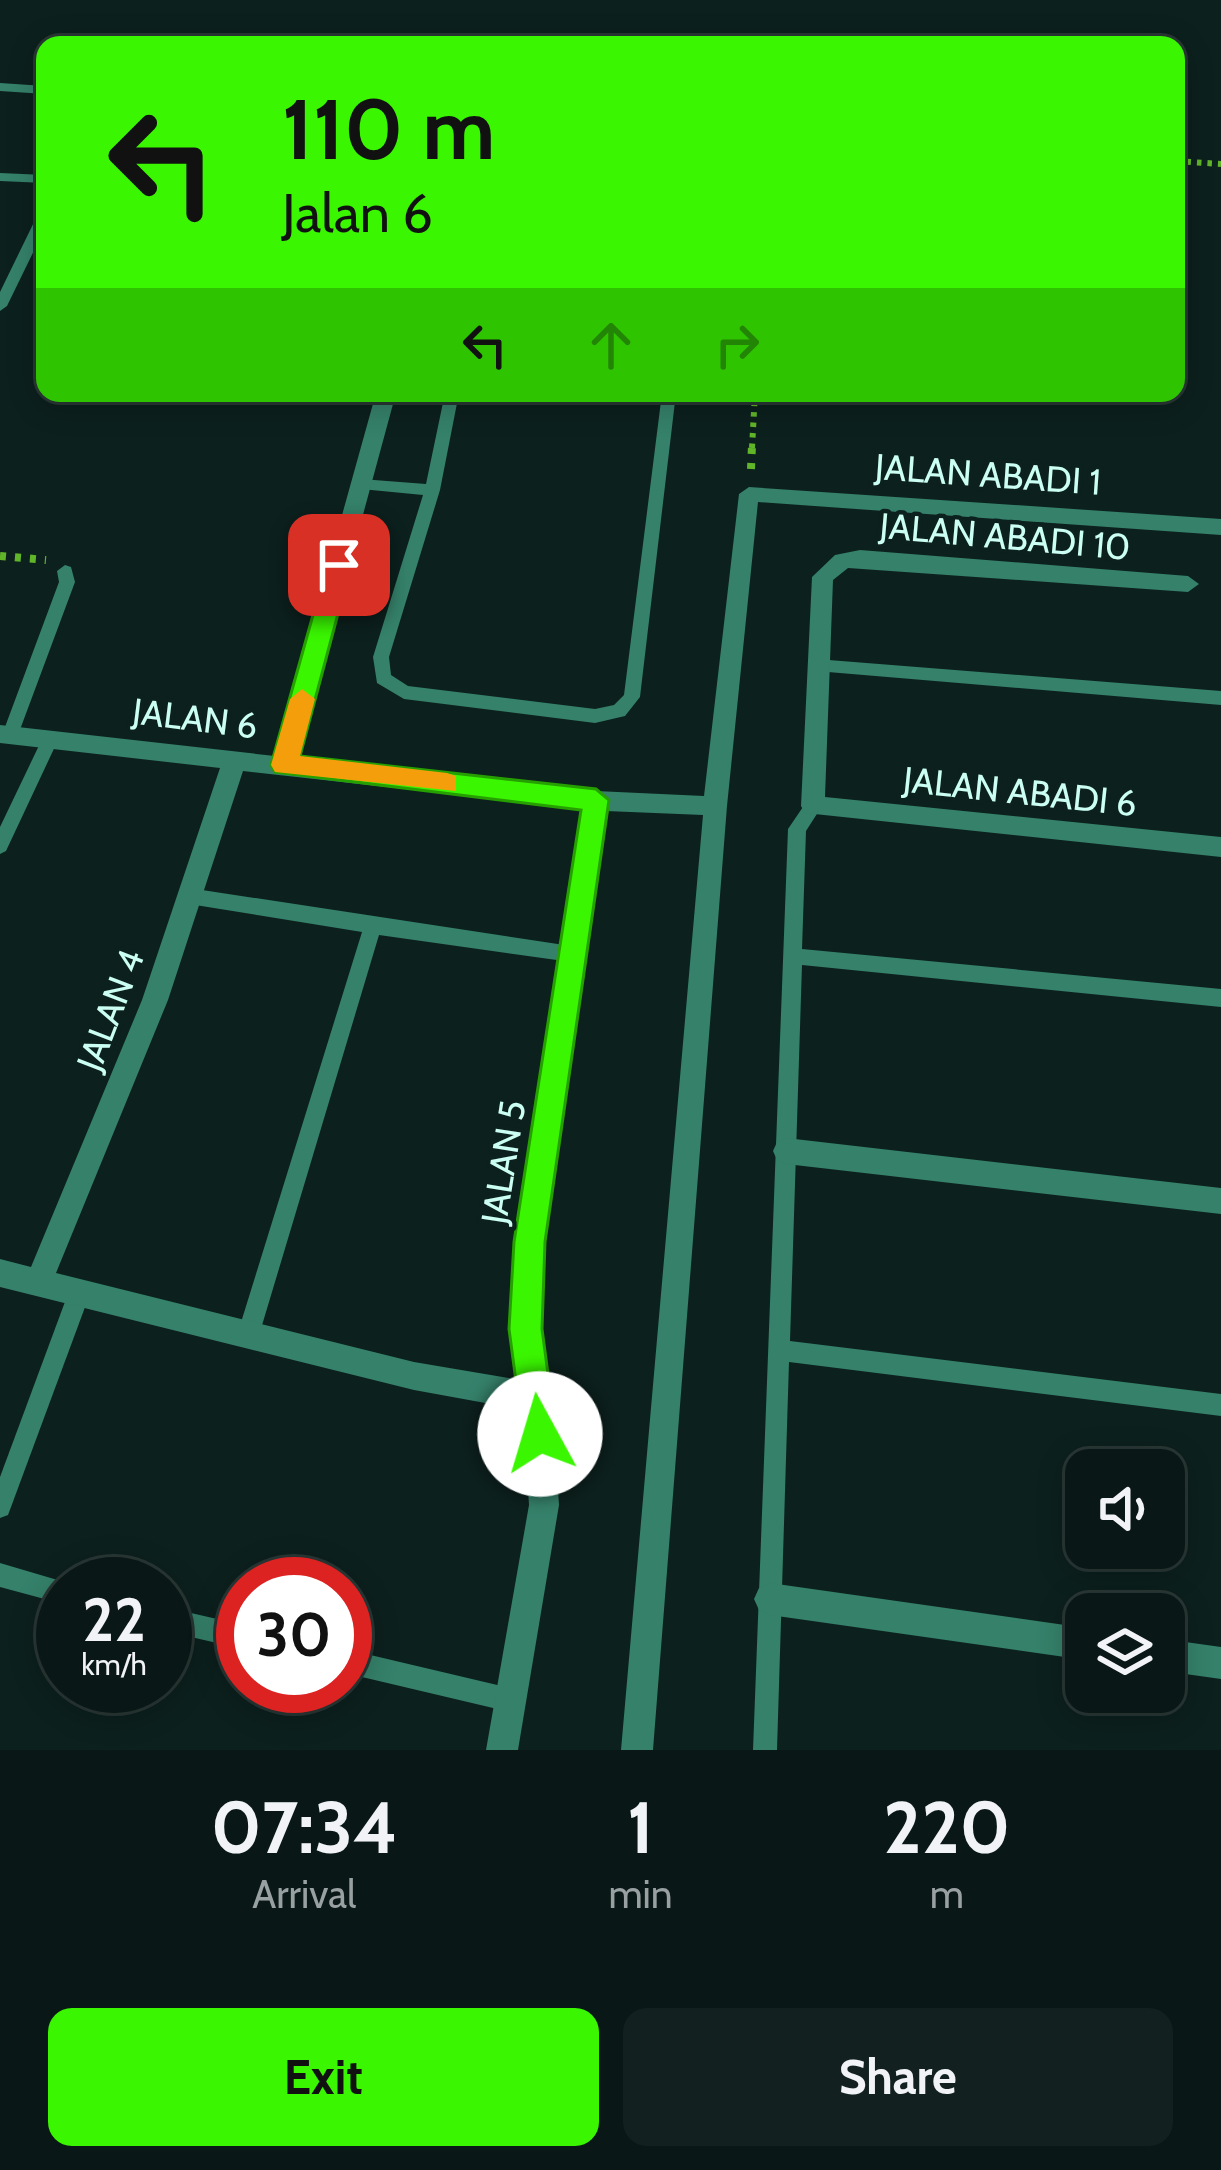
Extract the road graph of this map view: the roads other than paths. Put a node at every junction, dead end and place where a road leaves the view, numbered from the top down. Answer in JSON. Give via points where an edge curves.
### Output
{"nodes":[{"id":1,"x":0,"y":87,"type":"edge"},
{"id":2,"x":36,"y":89,"type":"edge"},
{"id":3,"x":0,"y":177,"type":"edge"},
{"id":4,"x":36,"y":179,"type":"edge"},
{"id":5,"x":36,"y":232,"type":"edge"},
{"id":6,"x":0,"y":306,"type":"edge"},
{"id":7,"x":384,"y":402,"type":"edge"},
{"id":8,"x":450,"y":402,"type":"edge"},
{"id":9,"x":668,"y":402,"type":"edge"},
{"id":10,"x":362,"y":484,"type":"junction"},
{"id":11,"x":432,"y":490,"type":"junction"},
{"id":12,"x":1221,"y":526,"type":"edge"},
{"id":13,"x":65,"y":571,"type":"road end"},
{"id":14,"x":1188,"y":584,"type":"dead end"},
{"id":15,"x":816,"y":665,"type":"junction"},
{"id":16,"x":1221,"y":698,"type":"edge"},
{"id":17,"x":5,"y":734,"type":"edge"},
{"id":18,"x":50,"y":738,"type":"junction"},
{"id":19,"x":235,"y":759,"type":"junction"},
{"id":20,"x":284,"y":765,"type":"junction"},
{"id":21,"x":596,"y":800,"type":"junction"},
{"id":22,"x":715,"y":806,"type":"junction"},
{"id":23,"x":813,"y":806,"type":"junction"},
{"id":24,"x":0,"y":847,"type":"edge"},
{"id":25,"x":1221,"y":847,"type":"edge"},
{"id":26,"x":189,"y":896,"type":"junction"},
{"id":27,"x":373,"y":926,"type":"junction"},
{"id":28,"x":571,"y":954,"type":"junction"},
{"id":29,"x":793,"y":956,"type":"junction"},
{"id":30,"x":1221,"y":998,"type":"edge"},
{"id":31,"x":786,"y":1151,"type":"junction"},
{"id":32,"x":1221,"y":1201,"type":"edge"},
{"id":33,"x":0,"y":1273,"type":"edge"},
{"id":34,"x":39,"y":1281,"type":"junction"},
{"id":35,"x":80,"y":1291,"type":"junction"},
{"id":36,"x":249,"y":1332,"type":"junction"},
{"id":37,"x":778,"y":1350,"type":"junction"},
{"id":38,"x":537,"y":1398,"type":"junction"},
{"id":39,"x":1221,"y":1405,"type":"edge"},
{"id":40,"x":0,"y":1507,"type":"edge"},
{"id":41,"x":0,"y":1574,"type":"edge"},
{"id":42,"x":36,"y":1584,"type":"edge"},
{"id":43,"x":770,"y":1599,"type":"junction"},
{"id":44,"x":1065,"y":1641,"type":"edge"},
{"id":45,"x":1185,"y":1657,"type":"edge"},
{"id":46,"x":1221,"y":1663,"type":"edge"},
{"id":47,"x":372,"y":1667,"type":"edge"},
{"id":48,"x":514,"y":1701,"type":"junction"},
{"id":49,"x":502,"y":1750,"type":"edge"},
{"id":50,"x":638,"y":1750,"type":"edge"},
{"id":51,"x":764,"y":1750,"type":"edge"}],
"edges":[{"from":1,"to":2,"type":"lane"},
{"from":3,"to":4,"type":"lane"},
{"from":5,"to":6,"type":"lane"},
{"from":7,"to":10,"type":"street"},
{"from":8,"to":11,"type":"lane"},
{"from":9,"to":11,"type":"lane","via":[[632,697],[620,711],[595,716],[404,692],[383,678],[380,657]]},
{"from":10,"to":11,"type":"lane"},
{"from":10,"to":20,"type":"street"},
{"from":12,"to":22,"type":"street","name":"JALAN ABADI 1","via":[[749,494]]},
{"from":13,"to":17,"type":"lane"},
{"from":14,"to":15,"type":"street","name":"JALAN ABADI 10","via":[[860,557],[823,577]]},
{"from":15,"to":16,"type":"lane"},
{"from":15,"to":23,"type":"street"},
{"from":17,"to":18,"type":"street","name":"JALAN 6"},
{"from":18,"to":19,"type":"street","name":"JALAN 6"},
{"from":18,"to":24,"type":"lane"},
{"from":19,"to":20,"type":"street","name":"JALAN 6"},
{"from":19,"to":26,"type":"street","name":"JALAN 4"},
{"from":20,"to":21,"type":"street","name":"JALAN 6"},
{"from":21,"to":22,"type":"street","name":"JALAN 6"},
{"from":21,"to":28,"type":"street","name":"JALAN 5"},
{"from":22,"to":50,"type":"street"},
{"from":23,"to":25,"type":"street","name":"JALAN ABADI 6"},
{"from":23,"to":29,"type":"lane","via":[[797,829]]},
{"from":26,"to":27,"type":"lane"},
{"from":26,"to":34,"type":"street","name":"JALAN 4"},
{"from":27,"to":28,"type":"lane"},
{"from":27,"to":36,"type":"lane"},
{"from":28,"to":38,"type":"street","name":"JALAN 5","via":[[530,1242],[526,1329]]},
{"from":29,"to":30,"type":"lane"},
{"from":29,"to":31,"type":"lane"},
{"from":31,"to":32,"type":"street"},
{"from":31,"to":37,"type":"lane"},
{"from":33,"to":34,"type":"street"},
{"from":34,"to":35,"type":"street"},
{"from":35,"to":36,"type":"street"},
{"from":35,"to":40,"type":"lane"},
{"from":36,"to":38,"type":"street","via":[[414,1376]]},
{"from":37,"to":39,"type":"lane"},
{"from":37,"to":43,"type":"lane"},
{"from":38,"to":48,"type":"street","name":"JALAN 5","via":[[544,1504]]},
{"from":41,"to":42,"type":"lane"},
{"from":43,"to":44,"type":"street"},
{"from":43,"to":51,"type":"lane"},
{"from":45,"to":46,"type":"street"},
{"from":47,"to":48,"type":"lane"},
{"from":48,"to":49,"type":"street","name":"JALAN 5"}]}
